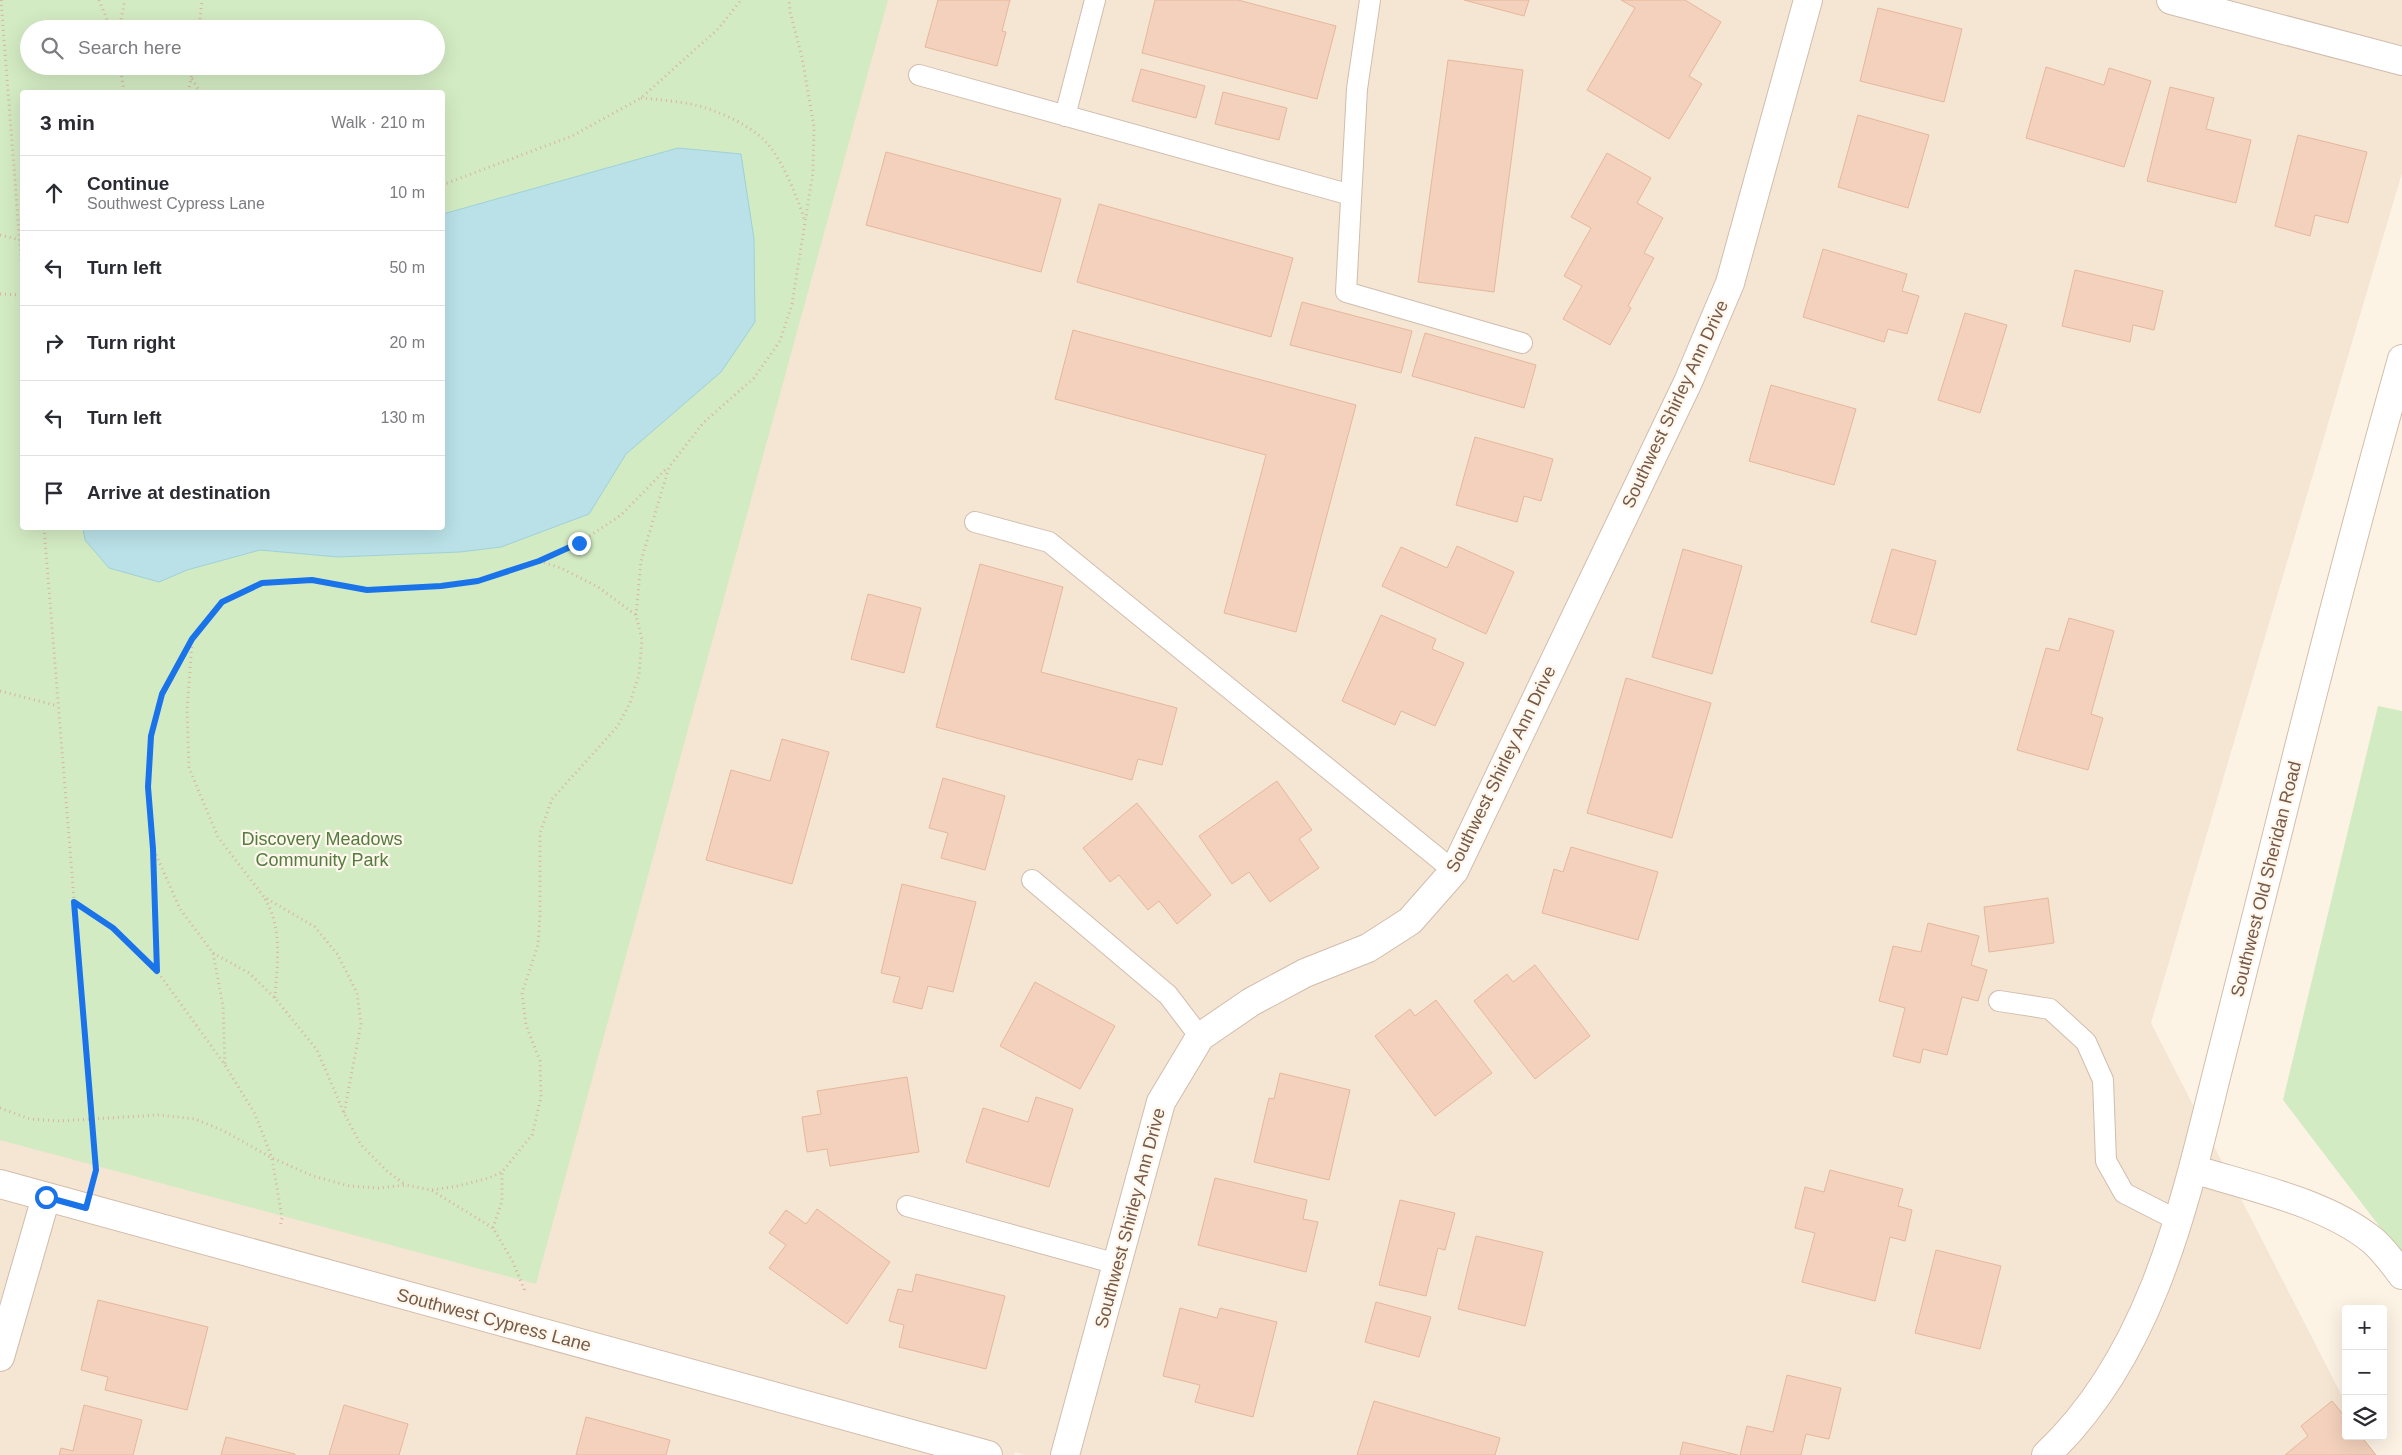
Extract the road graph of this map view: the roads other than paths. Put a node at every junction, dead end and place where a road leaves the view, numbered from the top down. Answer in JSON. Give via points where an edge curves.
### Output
{"nodes":[{"id":1,"x":1095,"y":0,"type":"edge"},
{"id":2,"x":1370,"y":0,"type":"edge"},
{"id":3,"x":1808,"y":0,"type":"edge"},
{"id":4,"x":2171,"y":0,"type":"edge"},
{"id":5,"x":2402,"y":61,"type":"edge"},
{"id":6,"x":919,"y":76,"type":"dead end"},
{"id":7,"x":1065,"y":116,"type":"junction"},
{"id":8,"x":1351,"y":195,"type":"junction"},
{"id":9,"x":1522,"y":343,"type":"dead end"},
{"id":10,"x":2402,"y":359,"type":"edge"},
{"id":11,"x":975,"y":522,"type":"dead end"},
{"id":12,"x":1454,"y":871,"type":"junction"},
{"id":13,"x":1032,"y":880,"type":"dead end"},
{"id":14,"x":1998,"y":1001,"type":"dead end"},
{"id":15,"x":1200,"y":1037,"type":"junction"},
{"id":16,"x":2194,"y":1169,"type":"junction"},
{"id":17,"x":0,"y":1184,"type":"edge"},
{"id":18,"x":46,"y":1197,"type":"junction"},
{"id":19,"x":908,"y":1206,"type":"dead end"},
{"id":20,"x":2177,"y":1220,"type":"junction"},
{"id":21,"x":1117,"y":1264,"type":"junction"},
{"id":22,"x":2402,"y":1275,"type":"edge"},
{"id":23,"x":0,"y":1357,"type":"edge"},
{"id":24,"x":988,"y":1455,"type":"edge"},
{"id":25,"x":1065,"y":1455,"type":"edge"},
{"id":26,"x":2046,"y":1455,"type":"edge"}],
"edges":[{"from":1,"to":7,"type":"lane"},
{"from":2,"to":8,"type":"lane","via":[[1357,89]]},
{"from":3,"to":12,"type":"street","name":"Southwest Shirley Ann Drive","via":[[1730,283],[1688,382]]},
{"from":4,"to":5,"type":"street"},
{"from":6,"to":7,"type":"lane"},
{"from":7,"to":8,"type":"lane"},
{"from":8,"to":9,"type":"lane","via":[[1346,292]]},
{"from":10,"to":16,"type":"street","name":"Southwest Old Sheridan Road","via":[[2340,582]]},
{"from":11,"to":12,"type":"lane","via":[[1054,545]]},
{"from":12,"to":15,"type":"street","name":"Southwest Shirley Ann Drive","via":[[1410,921],[1368,948],[1305,973],[1251,1002]]},
{"from":13,"to":15,"type":"lane","via":[[1168,995]]},
{"from":14,"to":20,"type":"lane","via":[[2050,1009],[2086,1042],[2103,1080],[2106,1161],[2124,1193]]},
{"from":15,"to":21,"type":"street","name":"Southwest Shirley Ann Drive","via":[[1161,1102]]},
{"from":16,"to":20,"type":"street"},
{"from":16,"to":22,"type":"street","via":[[2293,1200],[2338,1218],[2373,1240]]},
{"from":17,"to":18,"type":"street","name":"Southwest Cypress Lane"},
{"from":18,"to":23,"type":"street"},
{"from":18,"to":24,"type":"street","name":"Southwest Cypress Lane"},
{"from":19,"to":21,"type":"lane"},
{"from":20,"to":26,"type":"street","via":[[2156,1287],[2115,1369],[2070,1432]]},
{"from":21,"to":25,"type":"street","name":"Southwest Shirley Ann Drive"}]}
